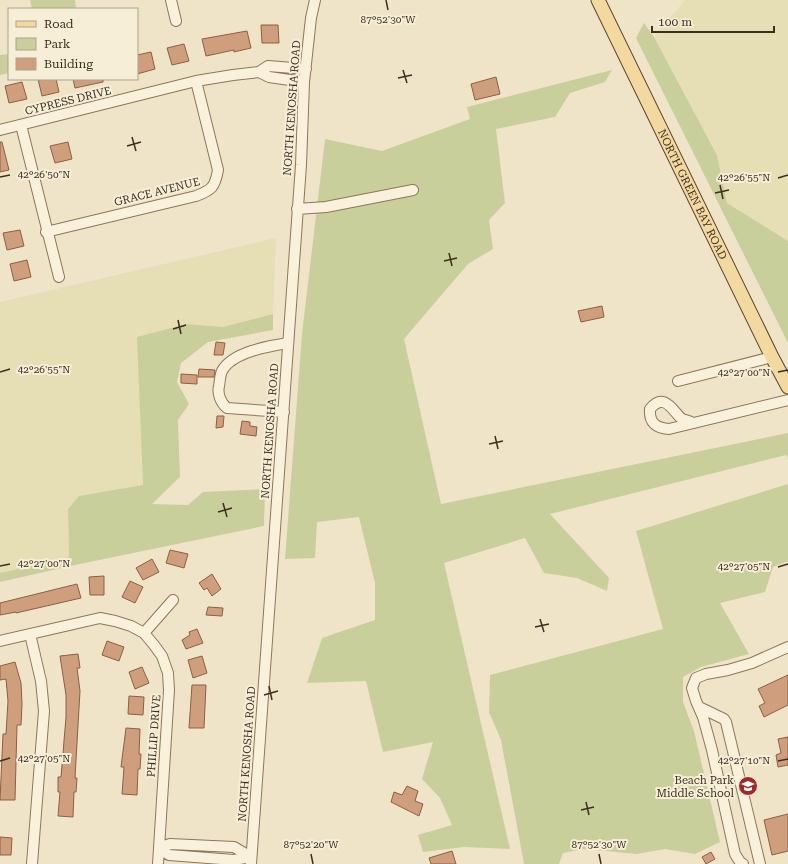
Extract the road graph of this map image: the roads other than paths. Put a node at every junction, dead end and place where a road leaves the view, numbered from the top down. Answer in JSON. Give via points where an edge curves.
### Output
{"nodes":[{"id":1,"x":171,"y":0,"type":"edge"},
{"id":2,"x":315,"y":0,"type":"edge"},
{"id":3,"x":598,"y":0,"type":"edge"},
{"id":4,"x":176,"y":21,"type":"dead end"},
{"id":5,"x":306,"y":69,"type":"junction"},
{"id":6,"x":259,"y":72,"type":"junction"},
{"id":7,"x":196,"y":81,"type":"junction"},
{"id":8,"x":304,"y":82,"type":"junction"},
{"id":9,"x":21,"y":125,"type":"junction"},
{"id":10,"x":0,"y":130,"type":"edge"},
{"id":11,"x":413,"y":190,"type":"dead end"},
{"id":12,"x":297,"y":209,"type":"junction"},
{"id":13,"x":46,"y":232,"type":"junction"},
{"id":14,"x":58,"y":277,"type":"dead end"},
{"id":15,"x":288,"y":343,"type":"junction"},
{"id":16,"x":772,"y":357,"type":"junction"},
{"id":17,"x":678,"y":381,"type":"dead end"},
{"id":18,"x":788,"y":387,"type":"edge"},
{"id":19,"x":788,"y":400,"type":"edge"},
{"id":20,"x":284,"y":412,"type":"junction"},
{"id":21,"x":691,"y":422,"type":"dead end"},
{"id":22,"x":174,"y":600,"type":"dead end"},
{"id":23,"x":144,"y":633,"type":"junction"},
{"id":24,"x":30,"y":634,"type":"junction"},
{"id":25,"x":0,"y":641,"type":"edge"},
{"id":26,"x":788,"y":647,"type":"edge"},
{"id":27,"x":699,"y":707,"type":"junction"},
{"id":28,"x":159,"y":848,"type":"junction"},
{"id":29,"x":251,"y":860,"type":"edge"},
{"id":30,"x":32,"y":864,"type":"edge"},
{"id":31,"x":158,"y":864,"type":"edge"},
{"id":32,"x":743,"y":864,"type":"edge"},
{"id":33,"x":760,"y":864,"type":"edge"}],
"edges":[{"from":1,"to":4,"type":"street"},
{"from":2,"to":5,"type":"street","name":"NORTH KENOSHA ROAD"},
{"from":3,"to":16,"type":"main road","name":"NORTH GREEN BAY ROAD"},
{"from":5,"to":6,"type":"street","name":"CYPRESS DRIVE","via":[[268,66]]},
{"from":5,"to":8,"type":"street","name":"NORTH KENOSHA ROAD"},
{"from":6,"to":7,"type":"street","name":"CYPRESS DRIVE"},
{"from":6,"to":8,"type":"street","name":"CYPRESS DRIVE","via":[[269,77]]},
{"from":7,"to":9,"type":"street","name":"CYPRESS DRIVE"},
{"from":7,"to":13,"type":"street","name":"GRACE AVENUE","via":[[218,170],[216,182],[208,192]]},
{"from":8,"to":12,"type":"street","name":"NORTH KENOSHA ROAD"},
{"from":9,"to":10,"type":"street","name":"CYPRESS DRIVE"},
{"from":9,"to":13,"type":"street"},
{"from":11,"to":12,"type":"street","via":[[326,207]]},
{"from":12,"to":15,"type":"street","name":"NORTH KENOSHA ROAD"},
{"from":13,"to":14,"type":"street"},
{"from":15,"to":20,"type":"street","name":"NORTH KENOSHA ROAD"},
{"from":15,"to":20,"type":"street","via":[[268,346],[231,360],[222,371],[218,390],[222,404],[226,408]]},
{"from":16,"to":17,"type":"street"},
{"from":16,"to":18,"type":"main road","name":"NORTH GREEN BAY ROAD"},
{"from":19,"to":21,"type":"street"},
{"from":20,"to":29,"type":"street","name":"NORTH KENOSHA ROAD"},
{"from":22,"to":23,"type":"street"},
{"from":23,"to":24,"type":"street","name":"PHILLIP DRIVE","via":[[131,626],[100,618]]},
{"from":23,"to":28,"type":"street","name":"PHILLIP DRIVE","via":[[162,656],[168,673]]},
{"from":24,"to":25,"type":"street","name":"PHILLIP DRIVE"},
{"from":24,"to":30,"type":"street","via":[[41,681],[44,711]]},
{"from":26,"to":27,"type":"street","via":[[752,663],[696,678],[692,688]]},
{"from":27,"to":32,"type":"street","via":[[712,750],[735,854]]},
{"from":27,"to":33,"type":"street","via":[[726,722]]},
{"from":28,"to":29,"type":"street","via":[[169,855]]},
{"from":28,"to":31,"type":"street","name":"PHILLIP DRIVE"}]}
